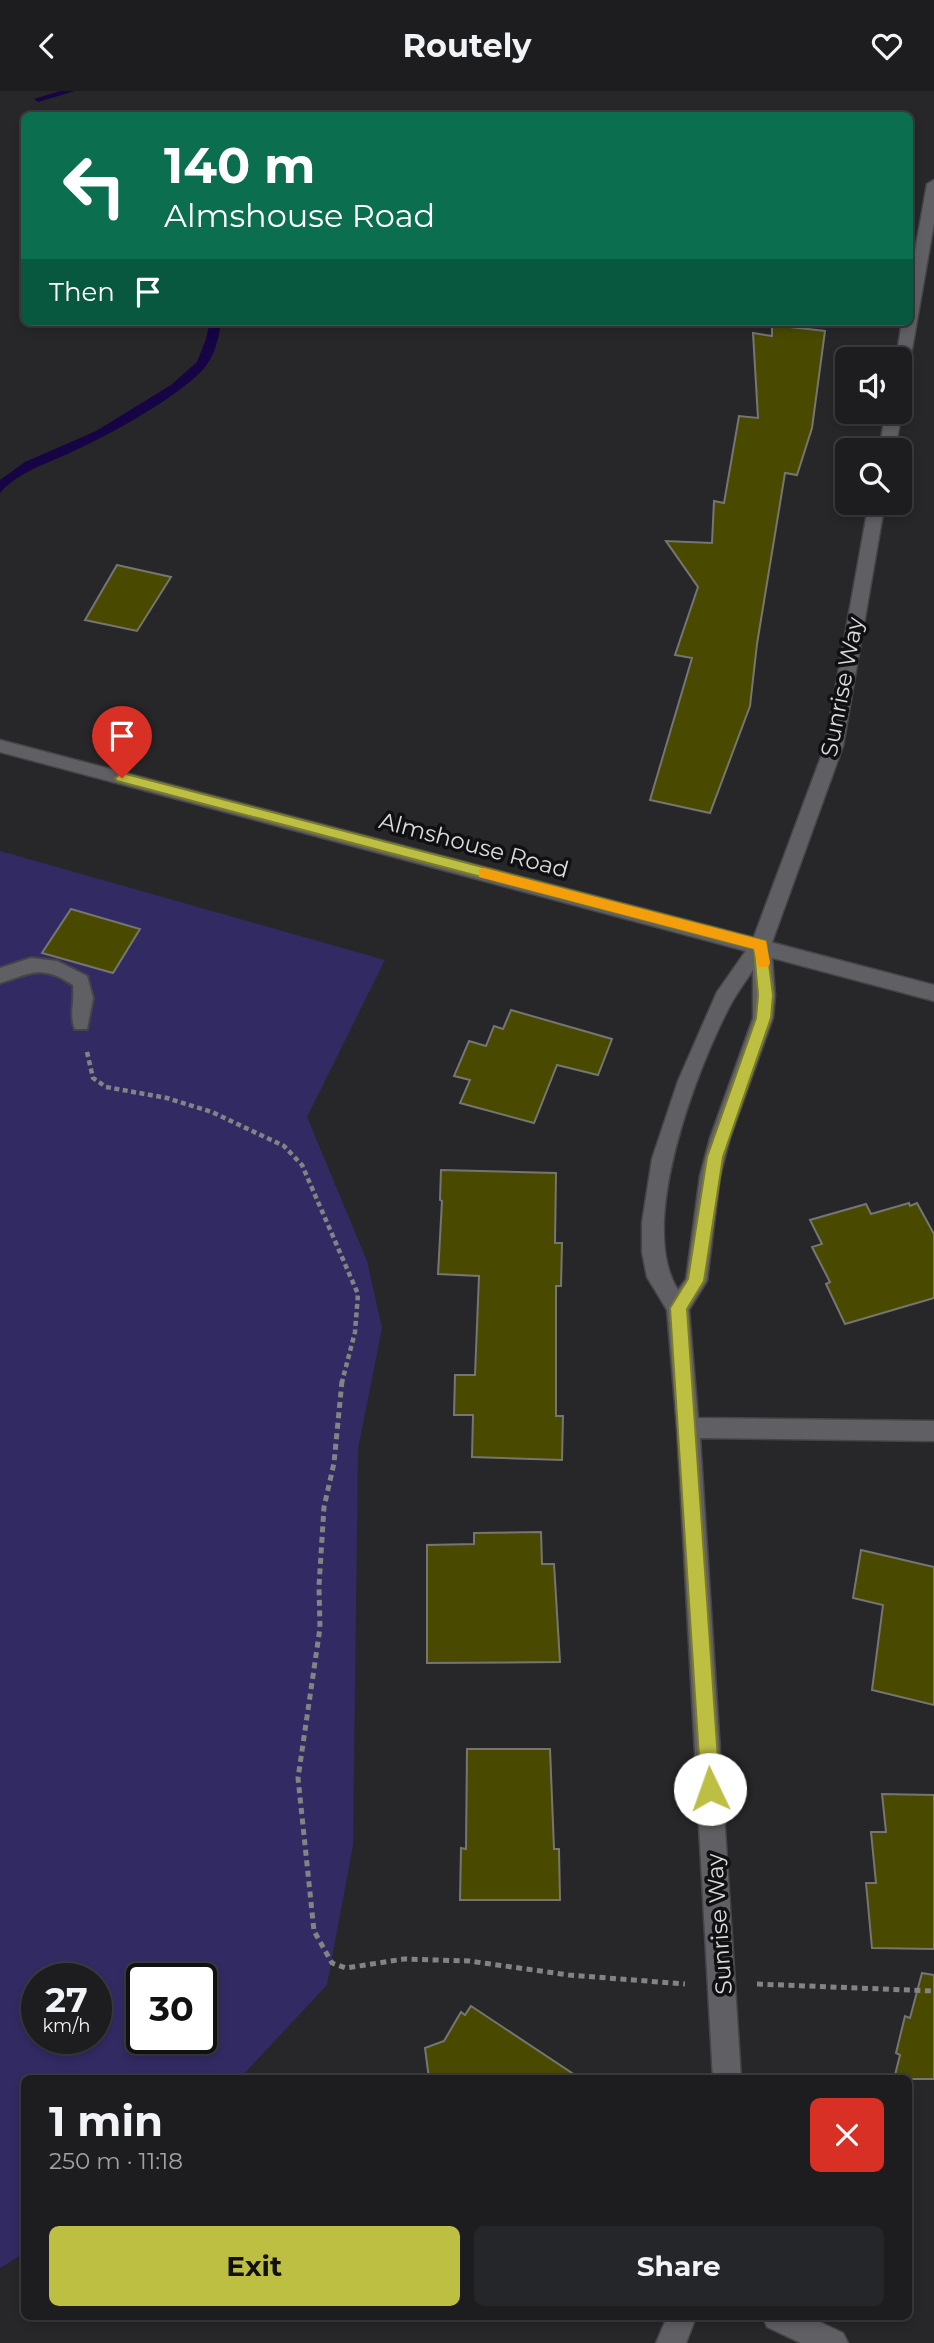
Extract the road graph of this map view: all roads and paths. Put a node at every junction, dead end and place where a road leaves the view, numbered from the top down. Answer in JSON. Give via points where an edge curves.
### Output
{"nodes":[{"id":1,"x":934,"y":184,"type":"edge"},
{"id":2,"x":913,"y":304,"type":"edge"},
{"id":3,"x":909,"y":326,"type":"edge"},
{"id":4,"x":905,"y":347,"type":"edge"},
{"id":5,"x":875,"y":515,"type":"edge"},
{"id":6,"x":0,"y":746,"type":"edge"},
{"id":7,"x":761,"y":945,"type":"junction"},
{"id":8,"x":0,"y":976,"type":"edge"},
{"id":9,"x":934,"y":993,"type":"edge"},
{"id":10,"x":81,"y":1024,"type":"joint"},
{"id":11,"x":678,"y":1308,"type":"junction"},
{"id":12,"x":688,"y":1428,"type":"junction"},
{"id":13,"x":934,"y":1431,"type":"edge"},
{"id":14,"x":723,"y":1983,"type":"junction"},
{"id":15,"x":934,"y":1991,"type":"edge"},
{"id":16,"x":727,"y":2075,"type":"edge"},
{"id":17,"x":681,"y":2320,"type":"edge"},
{"id":18,"x":783,"y":2320,"type":"edge"},
{"id":19,"x":671,"y":2343,"type":"edge"},
{"id":20,"x":833,"y":2343,"type":"edge"}],
"edges":[{"from":1,"to":2,"type":"street"},
{"from":3,"to":4,"type":"street"},
{"from":5,"to":7,"type":"street","name":"Sunrise Way","via":[[834,746]]},
{"from":6,"to":7,"type":"street","name":"Almshouse Road"},
{"from":7,"to":9,"type":"street","name":"Almshouse Road"},
{"from":7,"to":11,"type":"street","name":"Sunrise Way","via":[[763,1018],[710,1176],[695,1281]]},
{"from":7,"to":11,"type":"street","name":"Sunrise Way","via":[[724,997],[662,1159],[653,1252],[658,1277]]},
{"from":8,"to":10,"type":"lane","via":[[33,962],[66,971],[81,981]]},
{"from":10,"to":14,"type":"path","via":[[93,1078],[106,1087],[212,1112],[284,1146],[302,1165],[358,1294],[324,1507],[320,1628],[298,1778],[314,1931],[332,1963],[346,1968],[404,1959],[469,1961],[674,1985]]},
{"from":11,"to":12,"type":"street","name":"Sunrise Way"},
{"from":12,"to":13,"type":"street"},
{"from":12,"to":14,"type":"street","name":"Sunrise Way"},
{"from":14,"to":15,"type":"path"},
{"from":14,"to":16,"type":"street","name":"Sunrise Way"},
{"from":17,"to":19,"type":"street"},
{"from":18,"to":20,"type":"street"}]}
